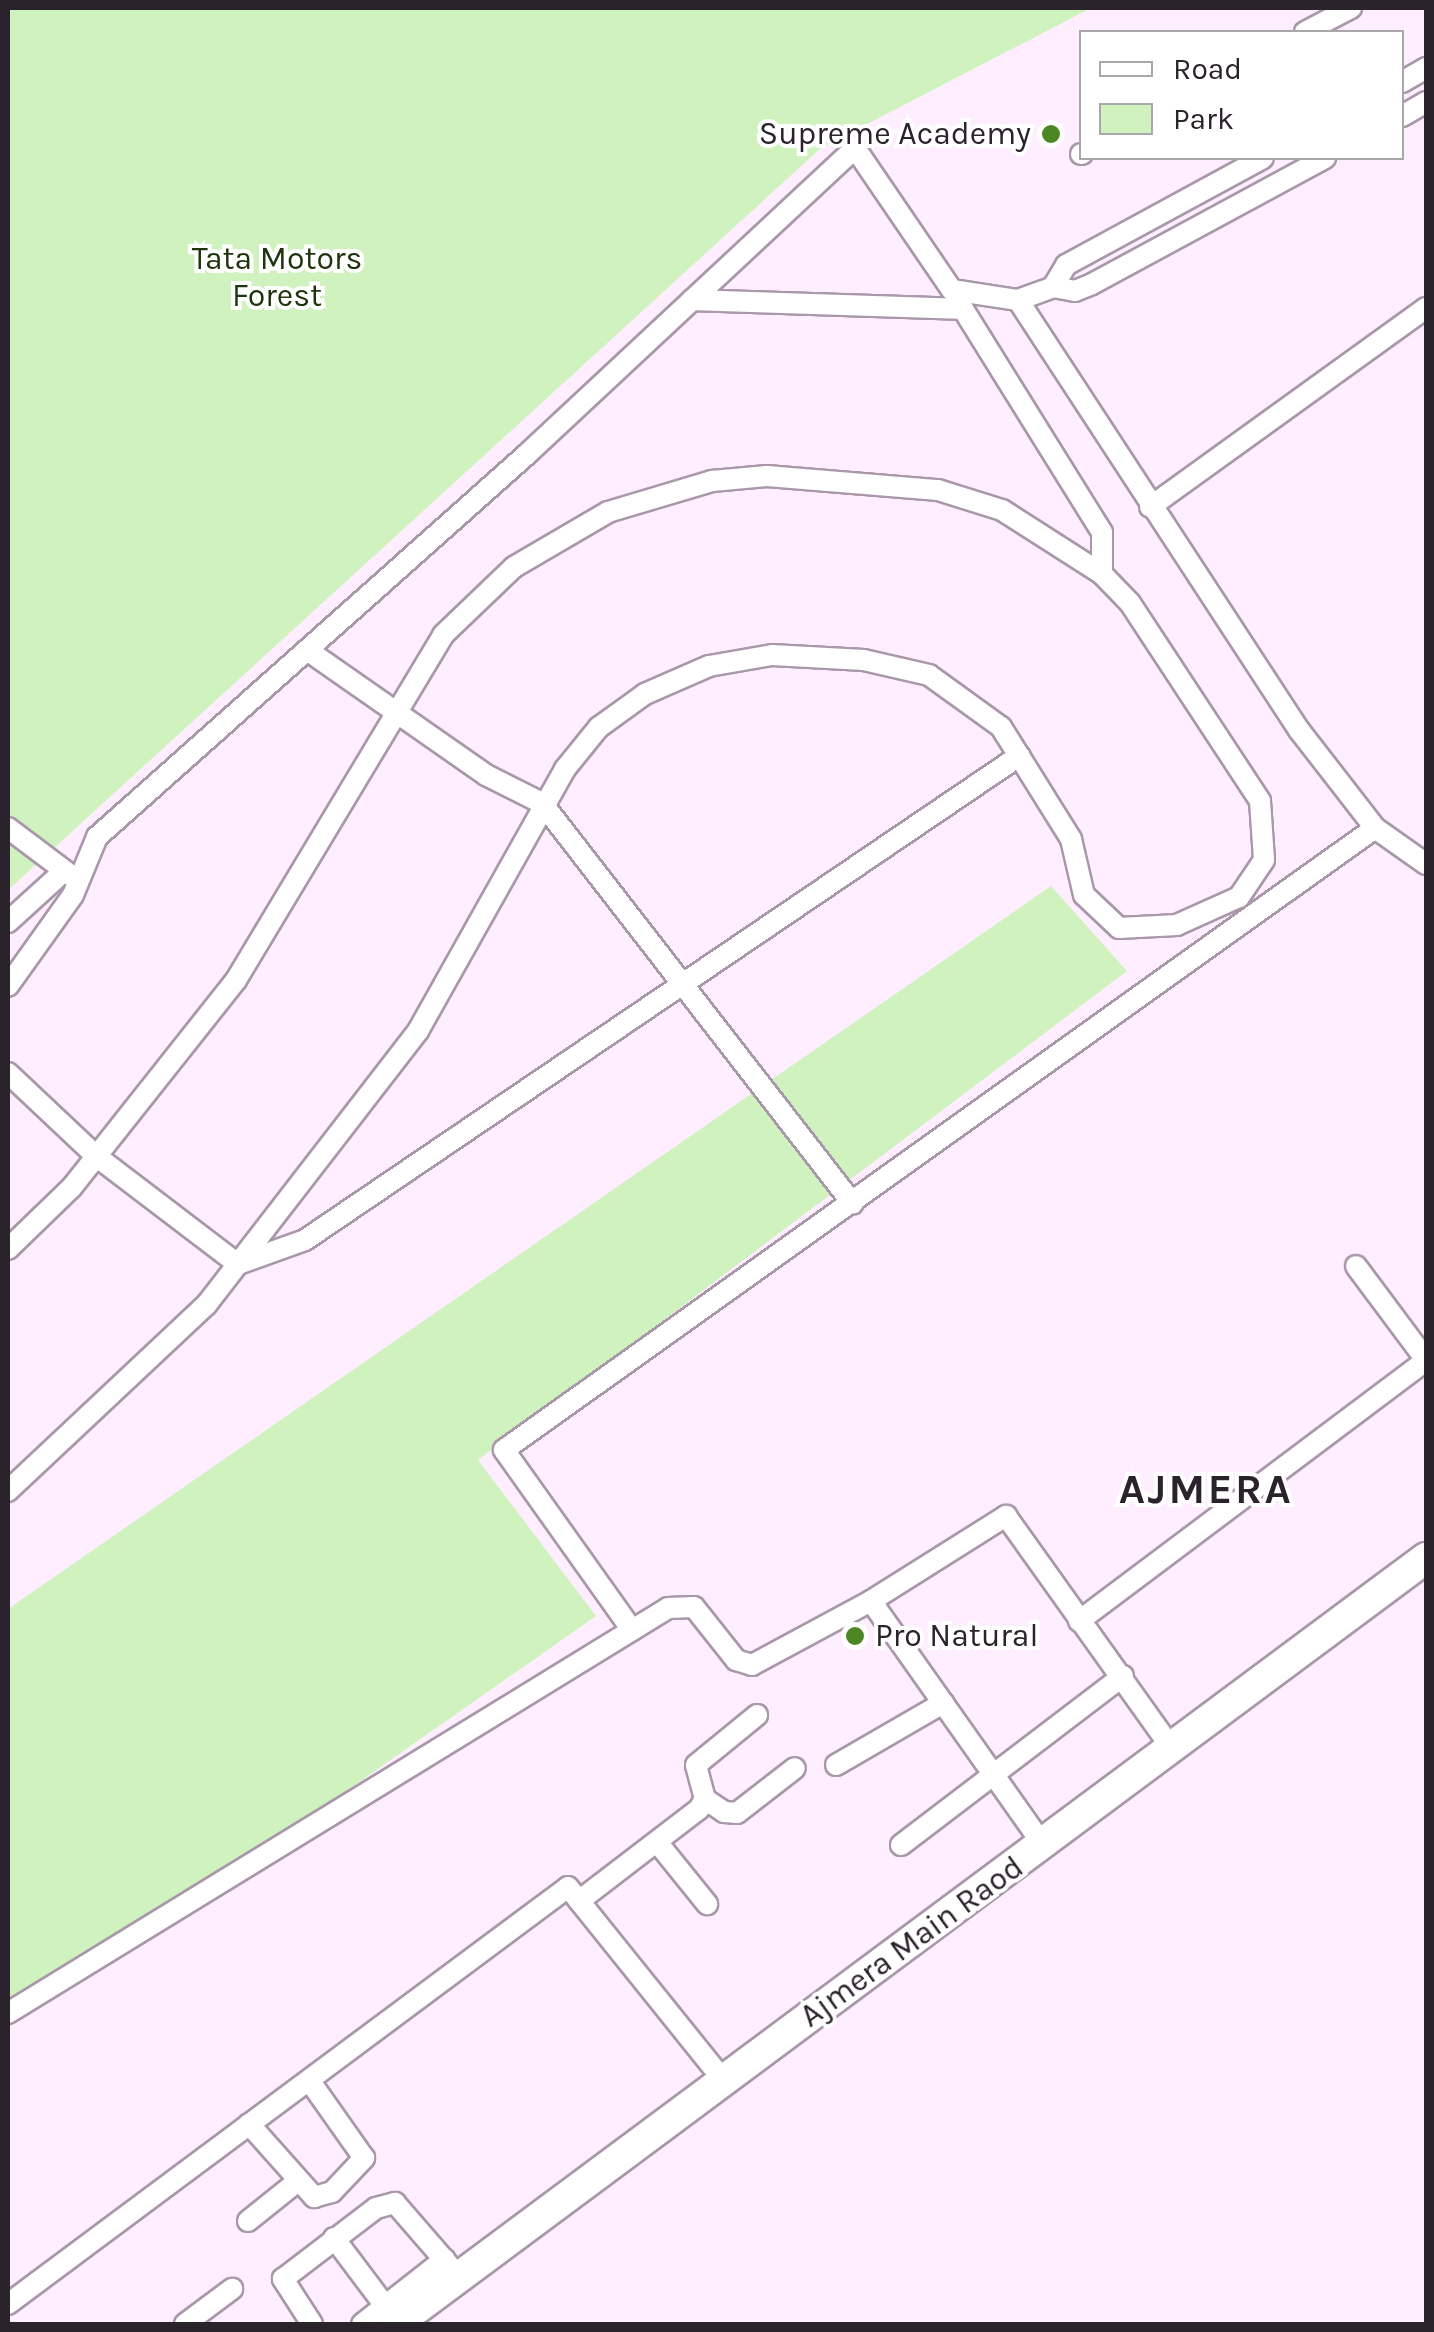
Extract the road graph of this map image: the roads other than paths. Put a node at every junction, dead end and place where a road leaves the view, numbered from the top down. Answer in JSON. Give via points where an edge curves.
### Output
{"nodes":[{"id":1,"x":1351,"y":8,"type":"edge"},
{"id":2,"x":1309,"y":30,"type":"edge"},
{"id":3,"x":1426,"y":68,"type":"edge"},
{"id":4,"x":1404,"y":81,"type":"edge"},
{"id":5,"x":1426,"y":102,"type":"edge"},
{"id":6,"x":1404,"y":115,"type":"edge"},
{"id":7,"x":1259,"y":160,"type":"edge"},
{"id":8,"x":1318,"y":160,"type":"edge"},
{"id":9,"x":1159,"y":214,"type":"junction"},
{"id":10,"x":1171,"y":241,"type":"junction"},
{"id":11,"x":1053,"y":287,"type":"junction"},
{"id":12,"x":692,"y":300,"type":"junction"},
{"id":13,"x":1018,"y":300,"type":"junction"},
{"id":14,"x":1426,"y":308,"type":"edge"},
{"id":15,"x":1150,"y":507,"type":"junction"},
{"id":16,"x":1102,"y":574,"type":"junction"},
{"id":17,"x":306,"y":650,"type":"junction"},
{"id":18,"x":391,"y":712,"type":"junction"},
{"id":19,"x":1019,"y":756,"type":"junction"},
{"id":20,"x":542,"y":803,"type":"junction"},
{"id":21,"x":8,"y":828,"type":"edge"},
{"id":22,"x":1376,"y":828,"type":"junction"},
{"id":23,"x":1421,"y":851,"type":"edge"},
{"id":24,"x":70,"y":876,"type":"junction"},
{"id":25,"x":8,"y":922,"type":"edge"},
{"id":26,"x":684,"y":984,"type":"junction"},
{"id":27,"x":8,"y":986,"type":"edge"},
{"id":28,"x":8,"y":1073,"type":"edge"},
{"id":29,"x":96,"y":1156,"type":"junction"},
{"id":30,"x":853,"y":1204,"type":"junction"},
{"id":31,"x":8,"y":1249,"type":"edge"},
{"id":32,"x":238,"y":1264,"type":"junction"},
{"id":33,"x":1356,"y":1266,"type":"dead end"},
{"id":34,"x":1426,"y":1360,"type":"edge"},
{"id":35,"x":8,"y":1491,"type":"edge"},
{"id":36,"x":1426,"y":1558,"type":"edge"},
{"id":37,"x":871,"y":1601,"type":"junction"},
{"id":38,"x":1079,"y":1621,"type":"junction"},
{"id":39,"x":632,"y":1630,"type":"junction"},
{"id":40,"x":1122,"y":1676,"type":"junction"},
{"id":41,"x":943,"y":1703,"type":"junction"},
{"id":42,"x":757,"y":1715,"type":"dead end"},
{"id":43,"x":1172,"y":1749,"type":"junction"},
{"id":44,"x":836,"y":1766,"type":"dead end"},
{"id":45,"x":795,"y":1768,"type":"dead end"},
{"id":46,"x":993,"y":1774,"type":"junction"},
{"id":47,"x":705,"y":1799,"type":"junction"},
{"id":48,"x":657,"y":1842,"type":"junction"},
{"id":49,"x":900,"y":1844,"type":"dead end"},
{"id":50,"x":1044,"y":1846,"type":"junction"},
{"id":51,"x":579,"y":1901,"type":"junction"},
{"id":52,"x":707,"y":1904,"type":"dead end"},
{"id":53,"x":8,"y":2013,"type":"edge"},
{"id":54,"x":309,"y":2080,"type":"junction"},
{"id":55,"x":723,"y":2080,"type":"junction"},
{"id":56,"x":249,"y":2124,"type":"junction"},
{"id":57,"x":298,"y":2181,"type":"junction"},
{"id":58,"x":248,"y":2221,"type":"dead end"},
{"id":59,"x":334,"y":2238,"type":"junction"},
{"id":60,"x":452,"y":2268,"type":"junction"},
{"id":61,"x":232,"y":2288,"type":"dead end"},
{"id":62,"x":8,"y":2304,"type":"edge"},
{"id":63,"x":394,"y":2318,"type":"edge"},
{"id":64,"x":185,"y":2324,"type":"edge"},
{"id":65,"x":312,"y":2324,"type":"edge"},
{"id":66,"x":362,"y":2324,"type":"edge"}],
"edges":[{"from":1,"to":2,"type":"street"},
{"from":3,"to":4,"type":"street"},
{"from":5,"to":6,"type":"street"},
{"from":7,"to":9,"type":"street"},
{"from":8,"to":10,"type":"street"},
{"from":9,"to":10,"type":"street"},
{"from":9,"to":11,"type":"street","via":[[1066,265]]},
{"from":10,"to":11,"type":"street","via":[[1075,291]]},
{"from":11,"to":13,"type":"street"},
{"from":12,"to":13,"type":"street","via":[[855,148],[952,290]]},
{"from":12,"to":16,"type":"street","via":[[962,309],[1102,532]]},
{"from":12,"to":17,"type":"street"},
{"from":13,"to":15,"type":"street"},
{"from":14,"to":15,"type":"street"},
{"from":15,"to":22,"type":"street","via":[[1299,730]]},
{"from":16,"to":18,"type":"street","via":[[1002,510],[938,490],[809,477],[712,481],[608,512],[514,566],[443,634]]},
{"from":16,"to":19,"type":"street","via":[[1130,603],[1260,801],[1264,860],[1255,880],[1206,914],[1146,930],[1119,928],[1084,895],[1071,840]]},
{"from":17,"to":18,"type":"street"},
{"from":17,"to":24,"type":"street","via":[[98,837]]},
{"from":18,"to":20,"type":"street"},
{"from":18,"to":29,"type":"street","via":[[266,937]]},
{"from":19,"to":20,"type":"street","via":[[984,711],[928,675],[864,660],[741,658],[678,677],[620,710],[581,748]]},
{"from":19,"to":26,"type":"street"},
{"from":20,"to":26,"type":"street"},
{"from":20,"to":32,"type":"street","via":[[418,1031]]},
{"from":21,"to":24,"type":"street"},
{"from":22,"to":23,"type":"street"},
{"from":22,"to":30,"type":"street"},
{"from":24,"to":25,"type":"street"},
{"from":24,"to":27,"type":"street"},
{"from":26,"to":30,"type":"street"},
{"from":26,"to":32,"type":"street","via":[[305,1240]]},
{"from":28,"to":29,"type":"street"},
{"from":29,"to":31,"type":"street"},
{"from":29,"to":32,"type":"street"},
{"from":30,"to":39,"type":"street","via":[[504,1450]]},
{"from":32,"to":35,"type":"street","via":[[160,1352]]},
{"from":33,"to":34,"type":"street"},
{"from":34,"to":38,"type":"street"},
{"from":36,"to":43,"type":"street","name":"Ajmera Main Raod"},
{"from":37,"to":38,"type":"street","via":[[1006,1516]]},
{"from":37,"to":39,"type":"street","via":[[746,1666],[687,1604]]},
{"from":37,"to":41,"type":"street"},
{"from":38,"to":40,"type":"street"},
{"from":39,"to":53,"type":"street"},
{"from":40,"to":43,"type":"street"},
{"from":40,"to":46,"type":"street"},
{"from":41,"to":44,"type":"street"},
{"from":41,"to":46,"type":"street"},
{"from":42,"to":47,"type":"street","via":[[696,1765]]},
{"from":43,"to":50,"type":"street","name":"Ajmera Main Raod"},
{"from":45,"to":47,"type":"street","via":[[737,1812]]},
{"from":46,"to":49,"type":"street"},
{"from":46,"to":50,"type":"street"},
{"from":47,"to":48,"type":"street"},
{"from":48,"to":51,"type":"street"},
{"from":48,"to":52,"type":"street"},
{"from":50,"to":55,"type":"street","name":"Ajmera Main Raod"},
{"from":51,"to":54,"type":"street","via":[[568,1888]]},
{"from":51,"to":55,"type":"street"},
{"from":54,"to":56,"type":"street"},
{"from":54,"to":57,"type":"street","via":[[364,2158],[357,2173],[321,2198]]},
{"from":55,"to":60,"type":"street","name":"Ajmera Main Raod"},
{"from":56,"to":57,"type":"street"},
{"from":56,"to":62,"type":"street"},
{"from":57,"to":58,"type":"street"},
{"from":59,"to":60,"type":"street","via":[[395,2202]]},
{"from":59,"to":63,"type":"street"},
{"from":59,"to":65,"type":"street","via":[[283,2280]]},
{"from":60,"to":63,"type":"street","name":"Ajmera Main Raod"},
{"from":61,"to":64,"type":"street"},
{"from":63,"to":66,"type":"street"}]}
